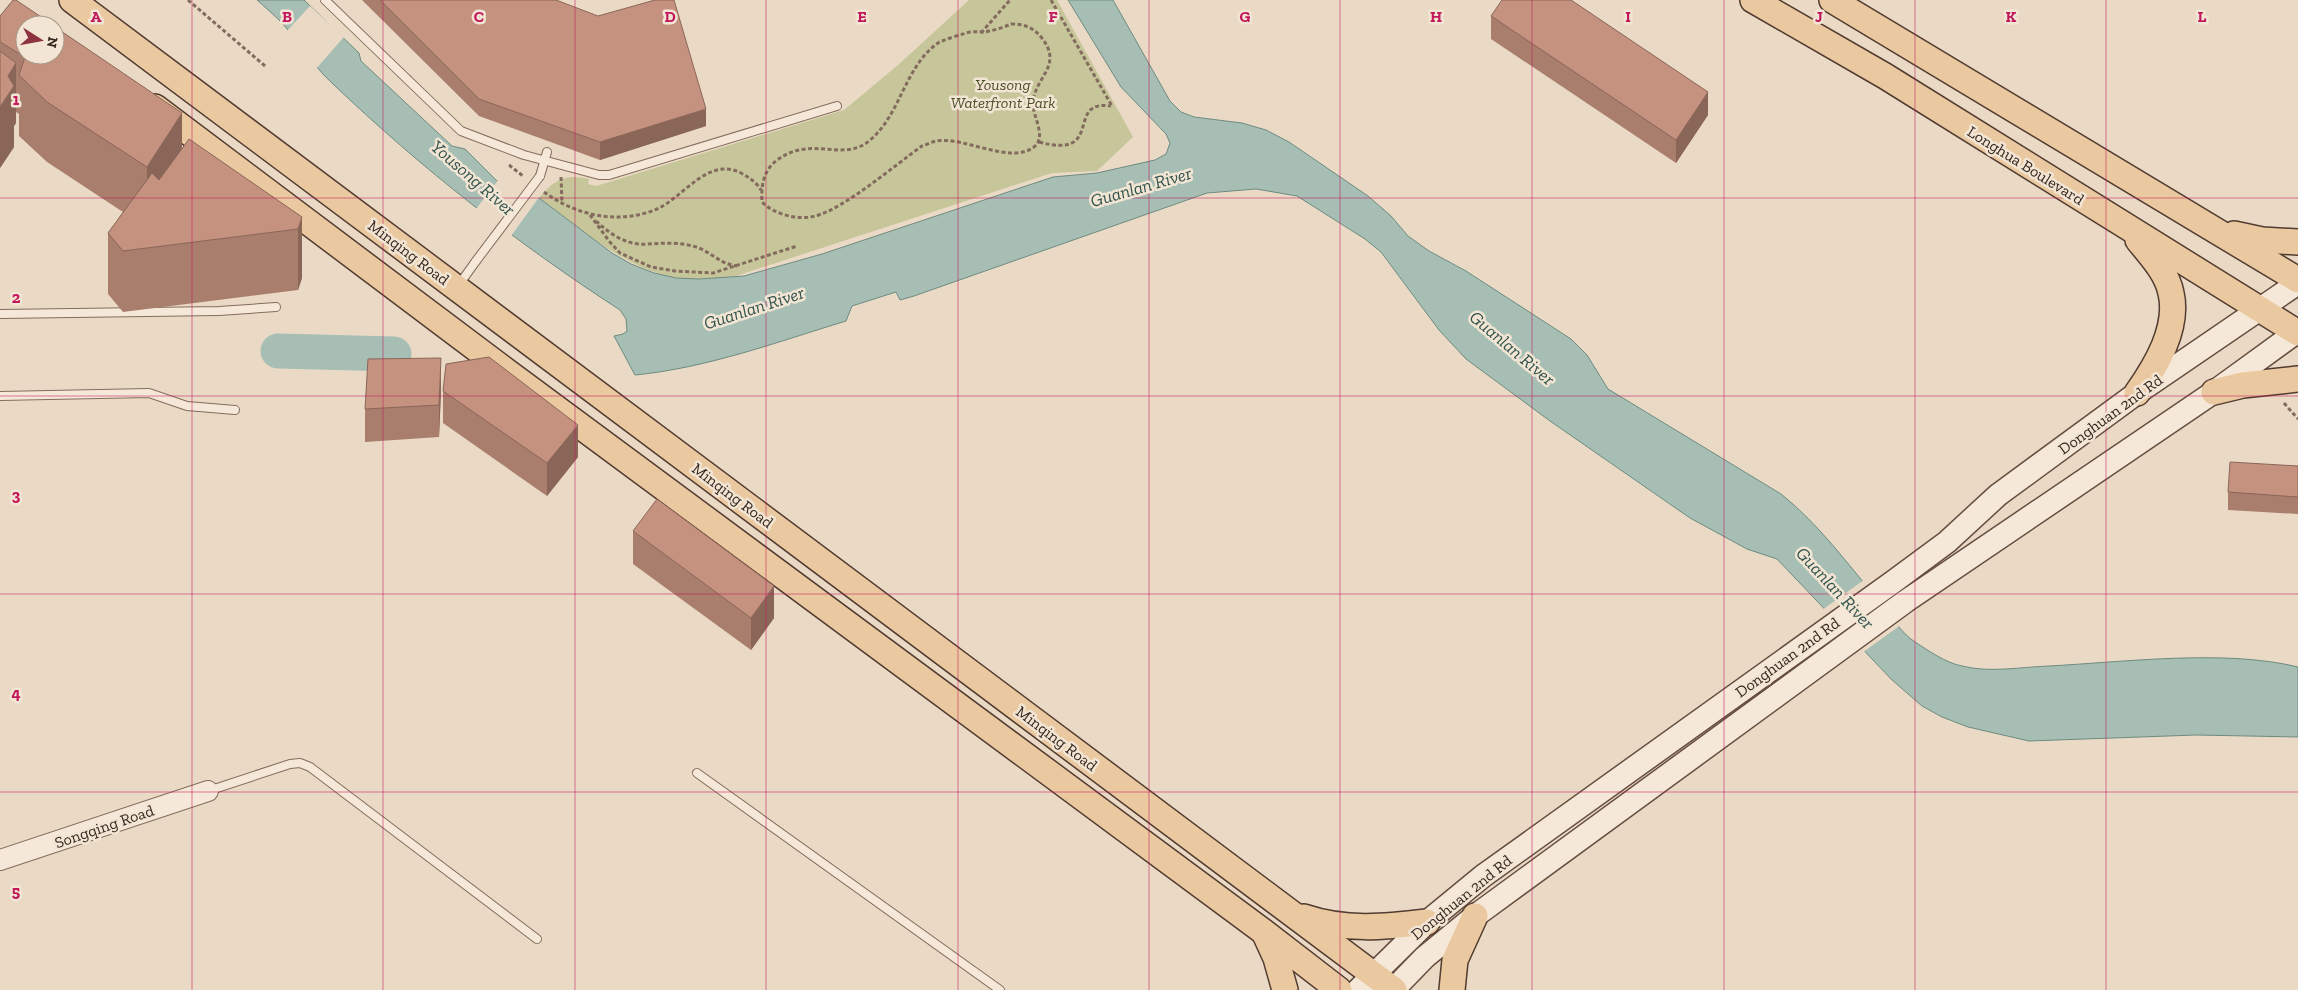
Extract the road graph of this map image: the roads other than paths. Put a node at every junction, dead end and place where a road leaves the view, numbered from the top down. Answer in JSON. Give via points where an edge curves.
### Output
{"nodes":[{"id":1,"x":72,"y":0,"type":"edge"},
{"id":2,"x":325,"y":0,"type":"edge"},
{"id":3,"x":1753,"y":0,"type":"edge"},
{"id":4,"x":1832,"y":0,"type":"edge"},
{"id":5,"x":134,"y":91,"type":"edge"},
{"id":6,"x":837,"y":106,"type":"dead end"},
{"id":7,"x":546,"y":156,"type":"junction"},
{"id":8,"x":2128,"y":229,"type":"junction"},
{"id":9,"x":2214,"y":229,"type":"junction"},
{"id":10,"x":2298,"y":242,"type":"edge"},
{"id":11,"x":2298,"y":282,"type":"edge"},
{"id":12,"x":456,"y":288,"type":"junction"},
{"id":13,"x":276,"y":307,"type":"dead end"},
{"id":14,"x":2261,"y":310,"type":"junction"},
{"id":15,"x":0,"y":314,"type":"edge"},
{"id":16,"x":2298,"y":332,"type":"edge"},
{"id":17,"x":2298,"y":379,"type":"edge"},
{"id":18,"x":2214,"y":392,"type":"junction"},
{"id":19,"x":2137,"y":393,"type":"junction"},
{"id":20,"x":0,"y":396,"type":"edge"},
{"id":21,"x":235,"y":410,"type":"dead end"},
{"id":22,"x":697,"y":773,"type":"dead end"},
{"id":23,"x":208,"y":791,"type":"joint"},
{"id":24,"x":0,"y":860,"type":"edge"},
{"id":25,"x":1289,"y":911,"type":"junction"},
{"id":26,"x":1475,"y":916,"type":"junction"},
{"id":27,"x":1427,"y":922,"type":"junction"},
{"id":28,"x":1264,"y":932,"type":"junction"},
{"id":29,"x":537,"y":939,"type":"dead end"},
{"id":30,"x":1366,"y":982,"type":"edge"},
{"id":31,"x":1000,"y":990,"type":"edge"},
{"id":32,"x":1285,"y":990,"type":"edge"},
{"id":33,"x":1338,"y":990,"type":"edge"},
{"id":34,"x":1393,"y":990,"type":"edge"},
{"id":35,"x":1452,"y":990,"type":"edge"}],
"edges":[{"from":1,"to":12,"type":"main road","name":"Minqing Road"},
{"from":2,"to":7,"type":"lane","via":[[461,131]]},
{"from":3,"to":8,"type":"main road","name":"Longhua Boulevard","via":[[1885,76]]},
{"from":4,"to":9,"type":"main road"},
{"from":5,"to":28,"type":"main road","name":"Minqing Road","via":[[506,371]]},
{"from":6,"to":7,"type":"lane","via":[[609,175],[599,175]]},
{"from":7,"to":12,"type":"lane","bridge":true,"via":[[540,176]]},
{"from":8,"to":14,"type":"main road","name":"Longhua Boulevard"},
{"from":8,"to":19,"type":"main road","via":[[2164,275],[2171,292],[2173,312],[2160,355]]},
{"from":9,"to":10,"type":"main road","via":[[2262,240]]},
{"from":9,"to":11,"type":"main road"},
{"from":11,"to":14,"type":"main road","name":"Donghuan 2nd Rd"},
{"from":12,"to":25,"type":"main road","name":"Minqing Road"},
{"from":13,"to":15,"type":"lane","via":[[218,311]]},
{"from":14,"to":16,"type":"main road","name":"Longhua Boulevard"},
{"from":14,"to":19,"type":"main road","name":"Donghuan 2nd Rd"},
{"from":16,"to":18,"type":"main road","name":"Donghuan 2nd Rd"},
{"from":17,"to":18,"type":"main road"},
{"from":18,"to":26,"type":"main road","name":"Donghuan 2nd Rd","via":[[1815,665]]},
{"from":19,"to":27,"type":"main road","name":"Donghuan 2nd Rd","via":[[1998,495],[1947,542],[1483,876]]},
{"from":20,"to":21,"type":"lane","via":[[149,393],[187,406]]},
{"from":22,"to":31,"type":"lane"},
{"from":23,"to":24,"type":"street","name":"Songqing Road"},
{"from":23,"to":29,"type":"lane","via":[[290,764],[310,766]]},
{"from":25,"to":27,"type":"main road","via":[[1324,924],[1351,927],[1378,928]]},
{"from":25,"to":30,"type":"main road","name":"Minqing Road"},
{"from":26,"to":34,"type":"main road","name":"Donghuan 2nd Rd","via":[[1425,957]]},
{"from":26,"to":35,"type":"main road","via":[[1455,960]]},
{"from":27,"to":30,"type":"main road","name":"Donghuan 2nd Rd"},
{"from":28,"to":32,"type":"main road"},
{"from":28,"to":33,"type":"main road","name":"Minqing Road"},
{"from":30,"to":34,"type":"main road","name":"Minqing Road"}]}
